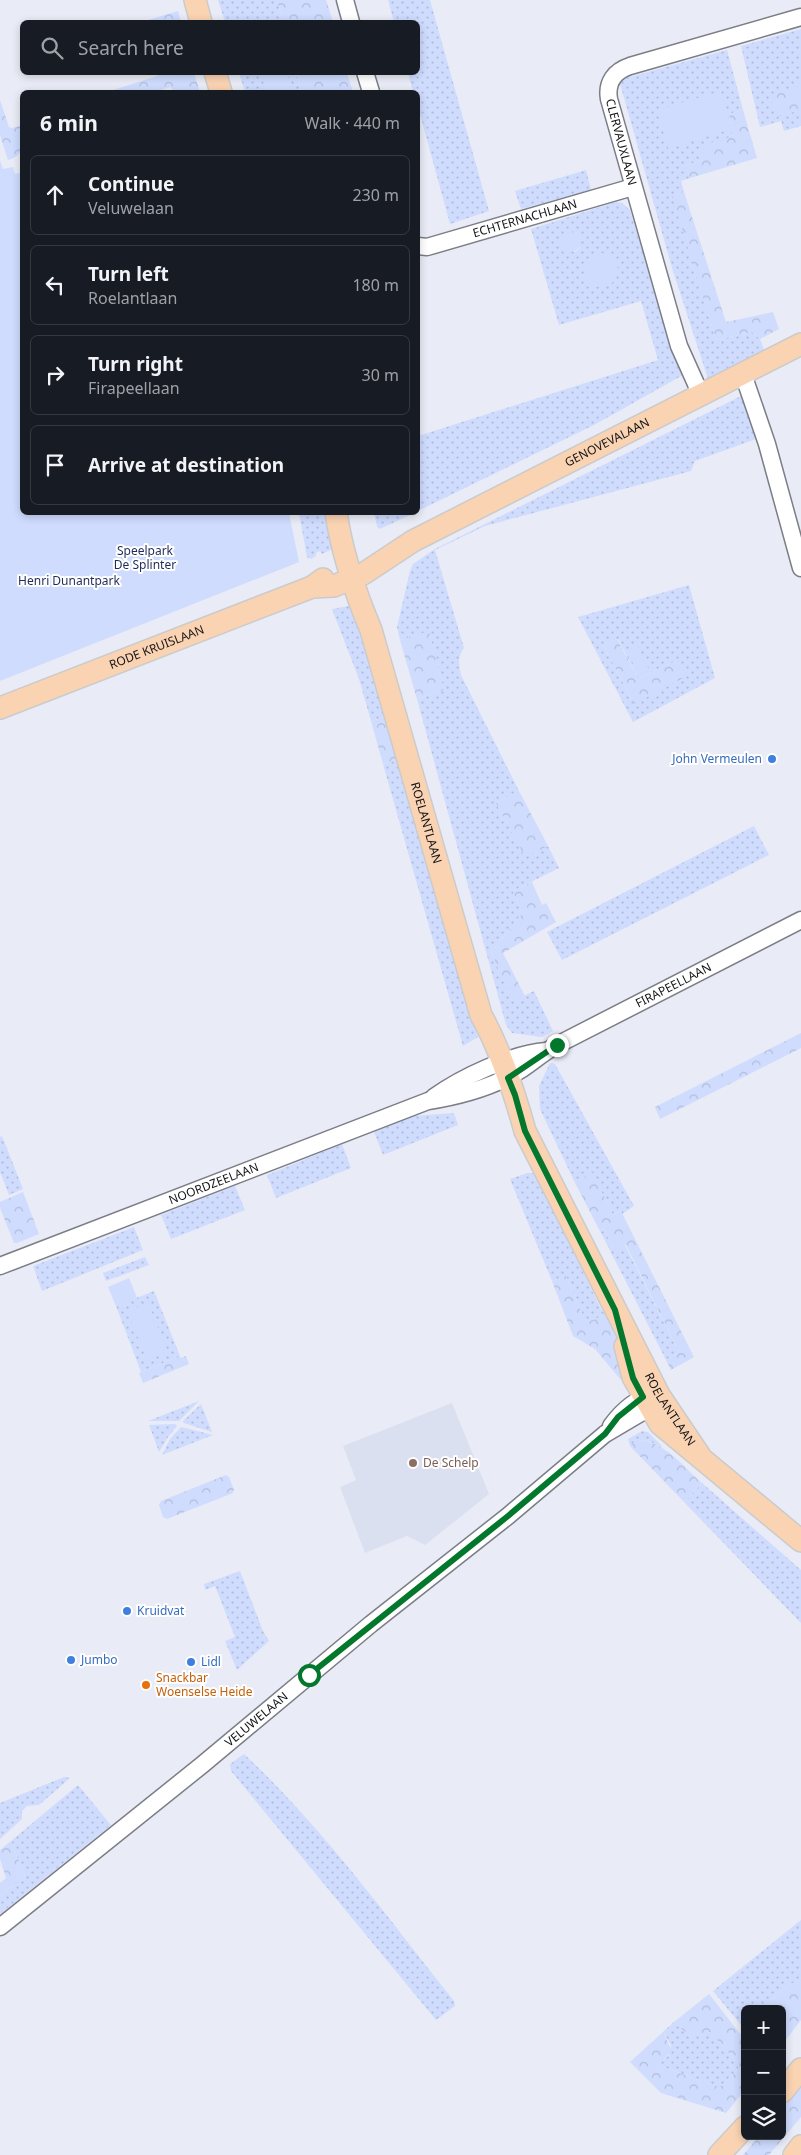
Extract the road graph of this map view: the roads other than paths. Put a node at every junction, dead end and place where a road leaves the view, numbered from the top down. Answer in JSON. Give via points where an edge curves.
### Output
{"nodes":[{"id":1,"x":195,"y":0,"type":"edge"},
{"id":2,"x":345,"y":0,"type":"edge"},
{"id":3,"x":801,"y":18,"type":"edge"},
{"id":4,"x":200,"y":20,"type":"edge"},
{"id":5,"x":350,"y":20,"type":"edge"},
{"id":6,"x":216,"y":75,"type":"edge"},
{"id":7,"x":366,"y":75,"type":"edge"},
{"id":8,"x":220,"y":90,"type":"edge"},
{"id":9,"x":370,"y":90,"type":"edge"},
{"id":10,"x":633,"y":186,"type":"junction"},
{"id":11,"x":420,"y":246,"type":"edge"},
{"id":12,"x":801,"y":344,"type":"edge"},
{"id":13,"x":743,"y":374,"type":"junction"},
{"id":14,"x":701,"y":396,"type":"junction"},
{"id":15,"x":336,"y":515,"type":"edge"},
{"id":16,"x":342,"y":515,"type":"edge"},
{"id":17,"x":801,"y":568,"type":"edge"},
{"id":18,"x":355,"y":570,"type":"junction"},
{"id":19,"x":0,"y":708,"type":"edge"},
{"id":20,"x":801,"y":920,"type":"edge"},
{"id":21,"x":499,"y":1073,"type":"junction"},
{"id":22,"x":0,"y":1266,"type":"edge"},
{"id":23,"x":651,"y":1400,"type":"junction"},
{"id":24,"x":801,"y":1541,"type":"edge"},
{"id":25,"x":0,"y":1927,"type":"edge"},
{"id":26,"x":801,"y":2069,"type":"edge"},
{"id":27,"x":786,"y":2087,"type":"edge"},
{"id":28,"x":741,"y":2131,"type":"edge"},
{"id":29,"x":801,"y":2146,"type":"edge"},
{"id":30,"x":720,"y":2155,"type":"edge"},
{"id":31,"x":794,"y":2155,"type":"edge"}],
"edges":[{"from":1,"to":4,"type":"main road"},
{"from":2,"to":5,"type":"street"},
{"from":3,"to":10,"type":"street","name":"CLERVAUXLAAN","via":[[630,66],[615,74],[607,92]]},
{"from":6,"to":8,"type":"main road"},
{"from":7,"to":9,"type":"street"},
{"from":10,"to":11,"type":"street","name":"ECHTERNACHLAAN","via":[[427,247]]},
{"from":10,"to":14,"type":"street","name":"CLERVAUXLAAN","via":[[679,346]]},
{"from":12,"to":13,"type":"main road","name":"GENOVEVALAAN"},
{"from":13,"to":14,"type":"main road","name":"GENOVEVALAAN"},
{"from":13,"to":17,"type":"street"},
{"from":14,"to":18,"type":"main road","name":"GENOVEVALAAN"},
{"from":15,"to":18,"type":"main road","via":[[340,541]]},
{"from":16,"to":18,"type":"main road"},
{"from":18,"to":19,"type":"main road","name":"RODE KRUISLAAN","via":[[330,574],[312,587]]},
{"from":18,"to":21,"type":"main road","name":"ROELANTLAAN","via":[[481,1016],[491,1033]]},
{"from":20,"to":21,"type":"street","name":"FIRAPEELLAAN"},
{"from":21,"to":22,"type":"street","name":"NOORDZEELAAN","via":[[453,1084],[428,1101]]},
{"from":21,"to":23,"type":"main road","name":"ROELANTLAAN","via":[[515,1095],[525,1131],[615,1310]]},
{"from":23,"to":24,"type":"main road","name":"ROELANTLAAN","via":[[700,1456]]},
{"from":23,"to":25,"type":"street","name":"VELUWELAAN","via":[[618,1417],[605,1434],[508,1516]]},
{"from":26,"to":27,"type":"main road"},
{"from":28,"to":30,"type":"main road"},
{"from":29,"to":31,"type":"main road"}]}
